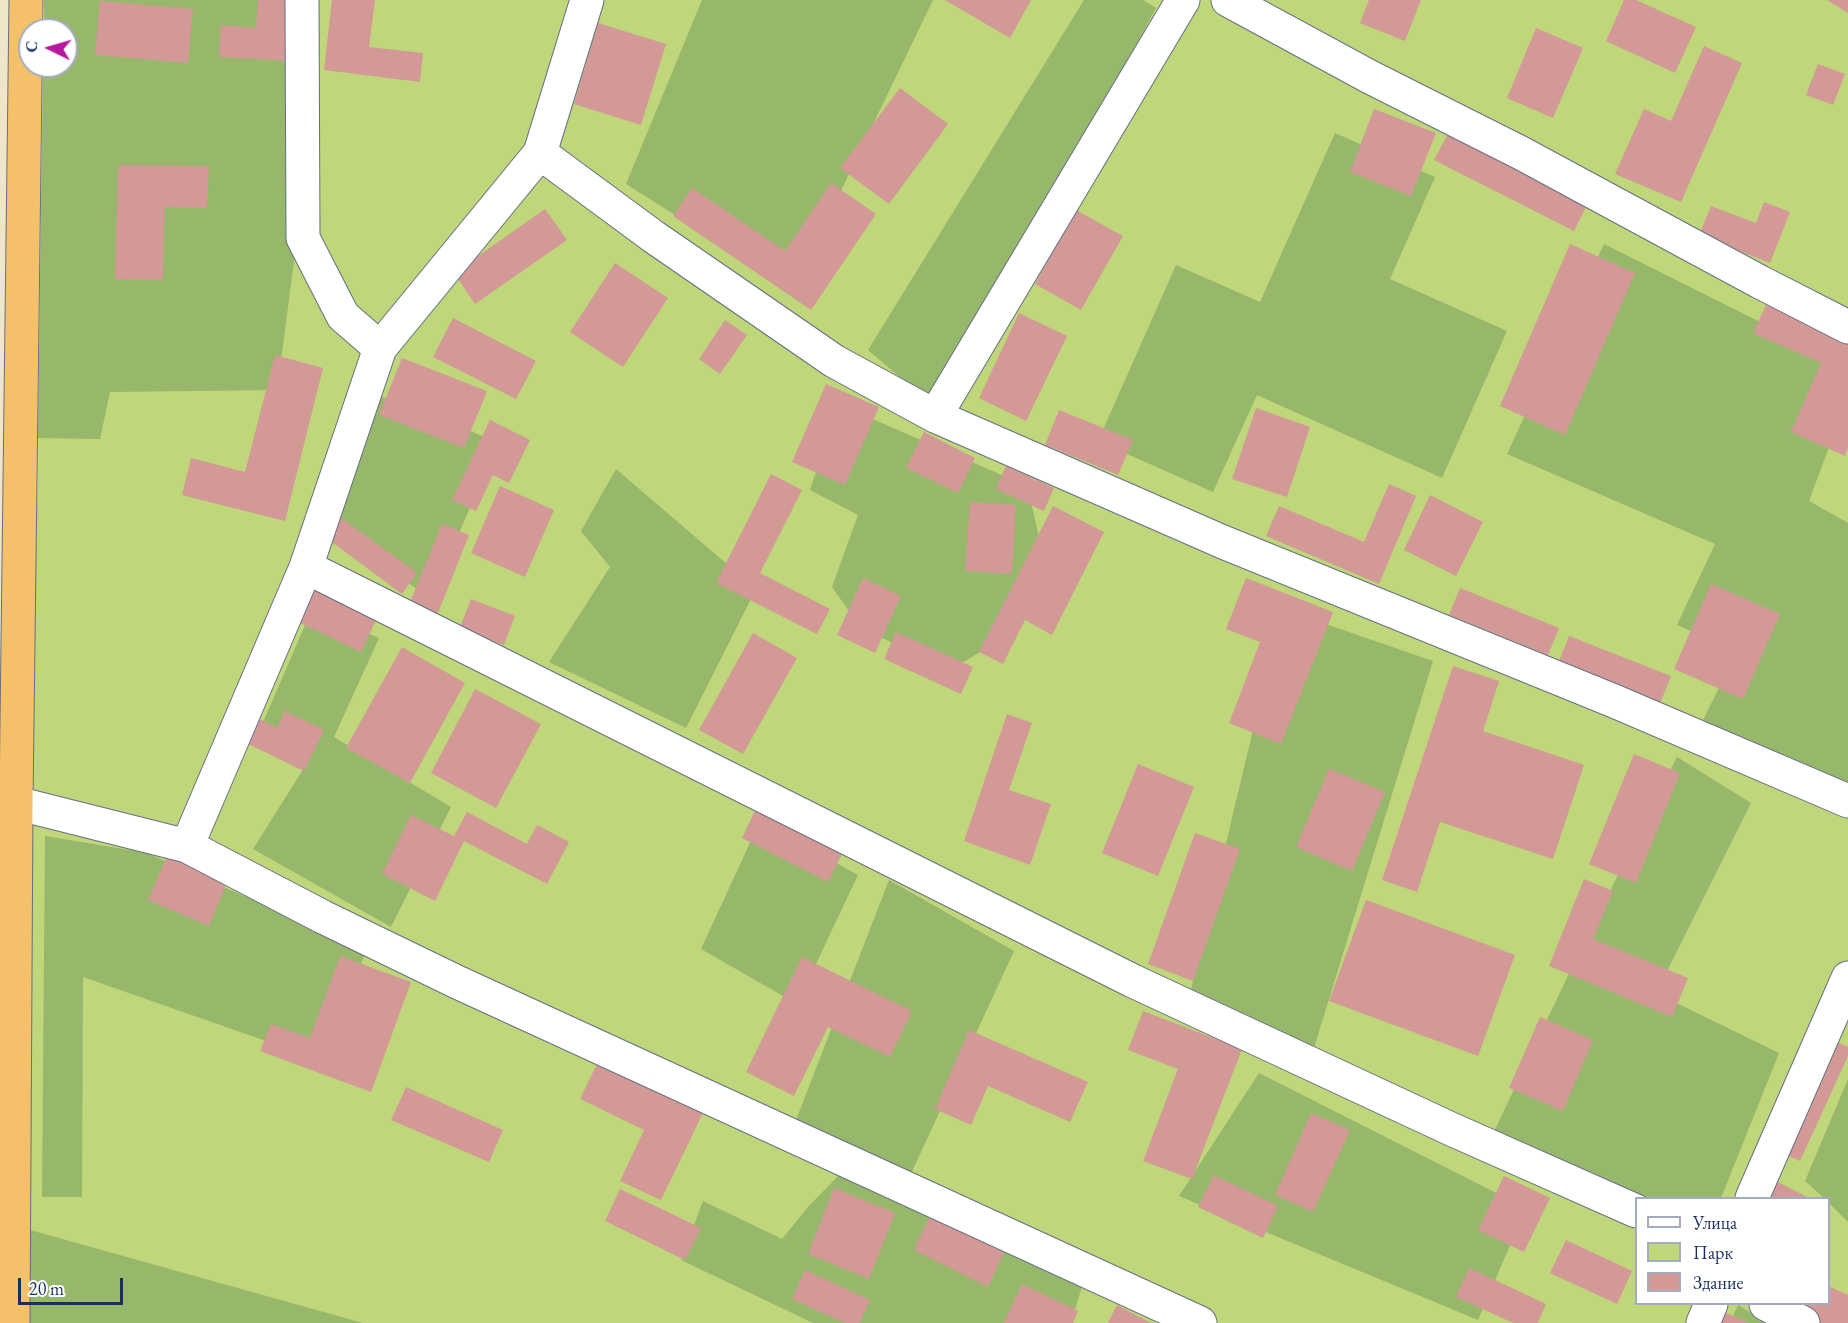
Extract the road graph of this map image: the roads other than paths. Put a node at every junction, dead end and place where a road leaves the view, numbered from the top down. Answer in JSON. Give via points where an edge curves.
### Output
{"nodes":[{"id":1,"x":26,"y":0,"type":"edge"},
{"id":2,"x":302,"y":0,"type":"edge"},
{"id":3,"x":587,"y":0,"type":"edge"},
{"id":4,"x":1183,"y":0,"type":"edge"},
{"id":5,"x":1228,"y":0,"type":"edge"},
{"id":6,"x":540,"y":153,"type":"junction"},
{"id":7,"x":1848,"y":327,"type":"edge"},
{"id":8,"x":380,"y":348,"type":"junction"},
{"id":9,"x":935,"y":416,"type":"junction"},
{"id":10,"x":306,"y":567,"type":"junction"},
{"id":11,"x":1848,"y":801,"type":"edge"},
{"id":12,"x":16,"y":803,"type":"junction"},
{"id":13,"x":187,"y":846,"type":"junction"},
{"id":14,"x":1848,"y":978,"type":"edge"},
{"id":15,"x":1752,"y":1197,"type":"edge"},
{"id":16,"x":1635,"y":1211,"type":"edge"},
{"id":17,"x":1712,"y":1305,"type":"edge"},
{"id":18,"x":1768,"y":1305,"type":"edge"},
{"id":19,"x":13,"y":1323,"type":"edge"},
{"id":20,"x":1200,"y":1323,"type":"edge"},
{"id":21,"x":1703,"y":1323,"type":"edge"},
{"id":22,"x":1803,"y":1323,"type":"edge"}],
"edges":[{"from":1,"to":12,"type":"highway"},
{"from":2,"to":8,"type":"lane","via":[[303,238],[343,316]]},
{"from":3,"to":6,"type":"lane"},
{"from":4,"to":9,"type":"lane"},
{"from":5,"to":7,"type":"lane"},
{"from":6,"to":8,"type":"lane"},
{"from":6,"to":9,"type":"lane","via":[[834,361]]},
{"from":8,"to":10,"type":"lane"},
{"from":9,"to":11,"type":"lane","via":[[1223,542],[1603,696]]},
{"from":10,"to":13,"type":"lane"},
{"from":10,"to":16,"type":"lane","via":[[1133,981],[1451,1130]]},
{"from":12,"to":13,"type":"lane"},
{"from":12,"to":19,"type":"highway"},
{"from":13,"to":20,"type":"lane","via":[[457,982]]},
{"from":14,"to":15,"type":"lane"},
{"from":17,"to":21,"type":"lane"},
{"from":18,"to":22,"type":"lane"}]}
